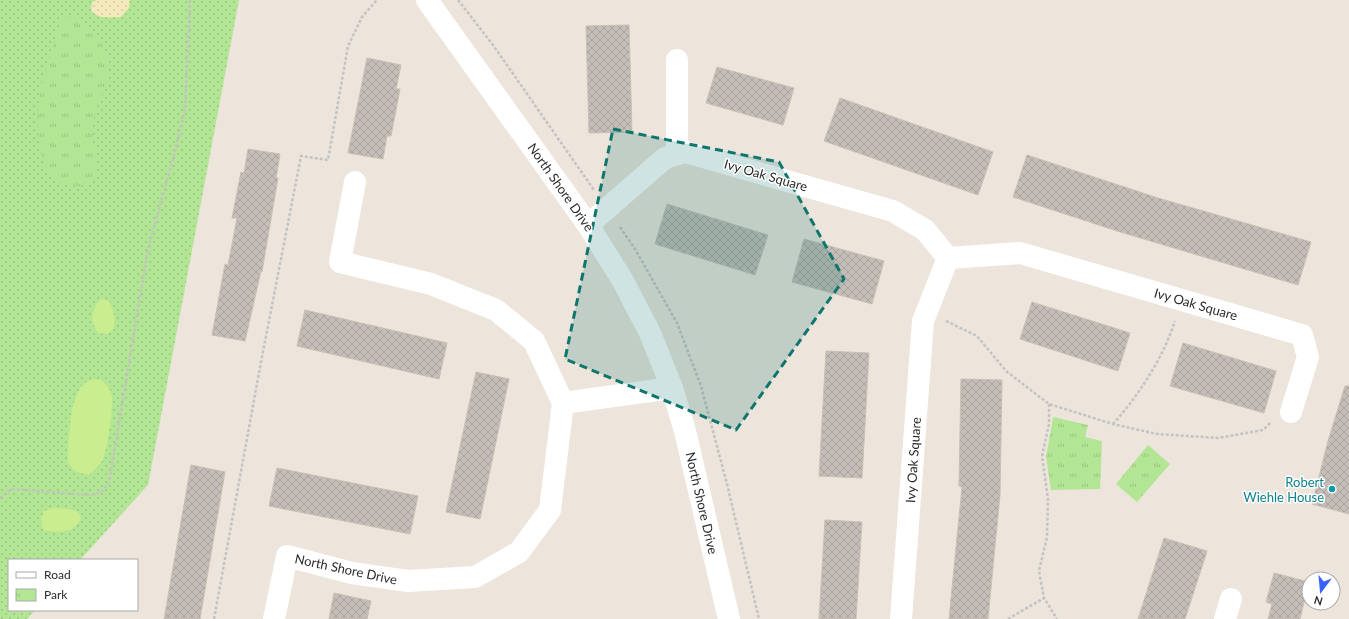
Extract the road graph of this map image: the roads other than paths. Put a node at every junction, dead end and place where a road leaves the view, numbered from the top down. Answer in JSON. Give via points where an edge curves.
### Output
{"nodes":[{"id":1,"x":427,"y":0,"type":"edge"},
{"id":2,"x":677,"y":60,"type":"dead end"},
{"id":3,"x":677,"y":154,"type":"junction"},
{"id":4,"x":355,"y":182,"type":"dead end"},
{"id":5,"x":588,"y":225,"type":"junction"},
{"id":6,"x":948,"y":258,"type":"junction"},
{"id":7,"x":672,"y":388,"type":"junction"},
{"id":8,"x":563,"y":403,"type":"junction"},
{"id":9,"x":1293,"y":406,"type":"road end"},
{"id":10,"x":274,"y":619,"type":"edge"},
{"id":11,"x":729,"y":619,"type":"edge"},
{"id":12,"x":901,"y":619,"type":"edge"}],
"edges":[{"from":1,"to":5,"type":"street","name":"North Shore Drive"},
{"from":2,"to":3,"type":"street"},
{"from":3,"to":5,"type":"street","via":[[665,158]]},
{"from":3,"to":6,"type":"street","name":"Ivy Oak Square","via":[[685,152],[893,211],[925,230]]},
{"from":4,"to":8,"type":"street","via":[[340,262],[431,284],[496,310],[534,341]]},
{"from":5,"to":7,"type":"street","name":"North Shore Drive","via":[[623,281],[650,333]]},
{"from":6,"to":9,"type":"street","name":"Ivy Oak Square","via":[[1020,253],[1302,335],[1308,357]]},
{"from":6,"to":12,"type":"street","name":"Ivy Oak Square","via":[[923,321]]},
{"from":7,"to":8,"type":"street"},
{"from":7,"to":11,"type":"street","name":"North Shore Drive","via":[[685,431]]},
{"from":8,"to":10,"type":"street","name":"North Shore Drive","via":[[550,510],[519,552],[475,577],[408,581],[352,573],[287,556]]}]}
